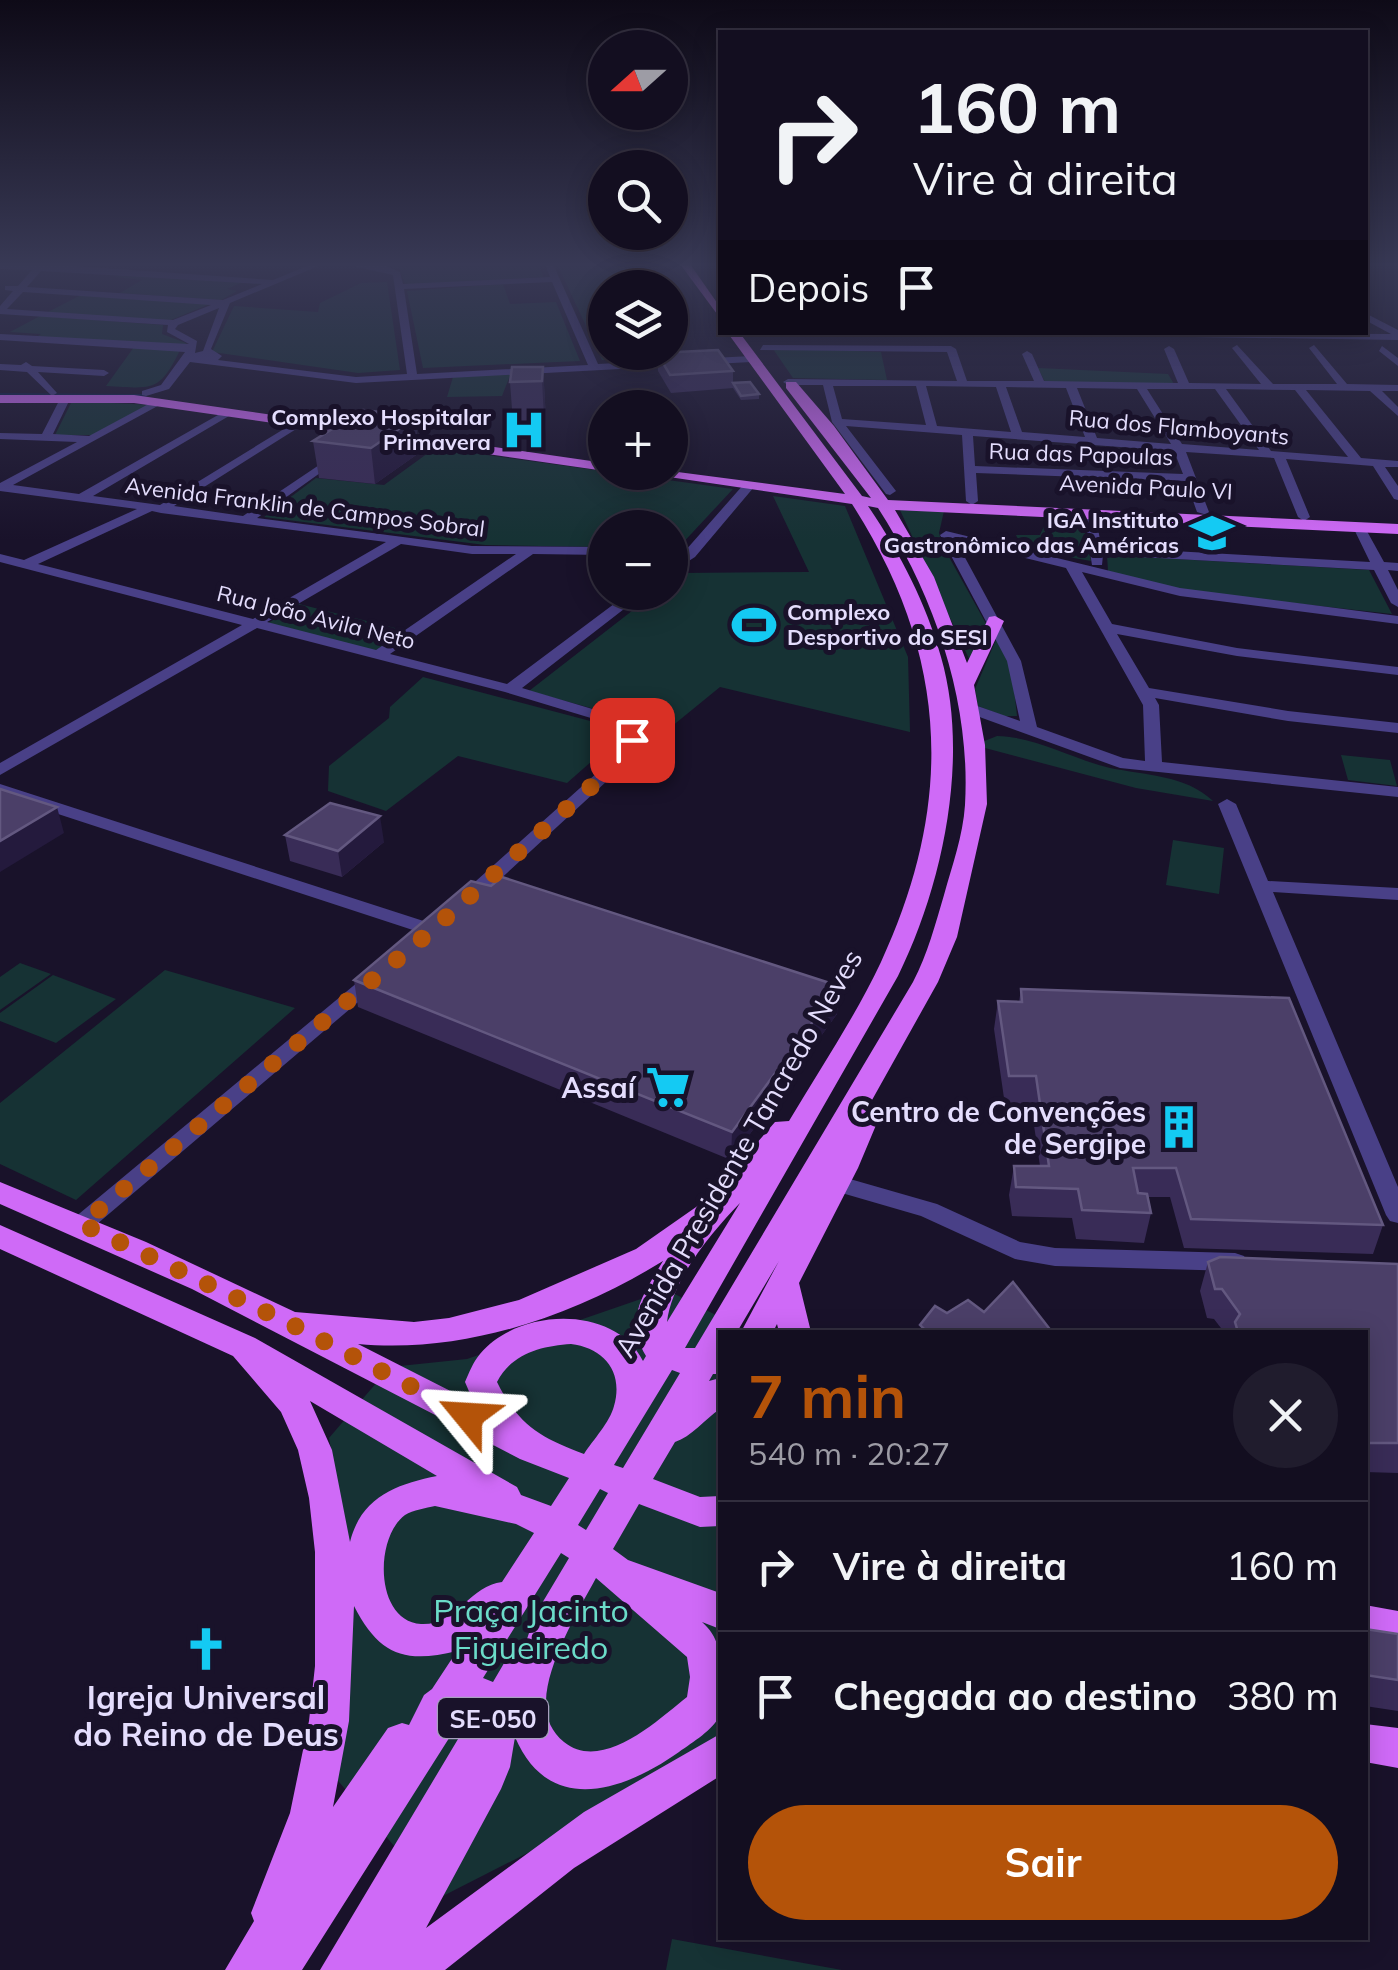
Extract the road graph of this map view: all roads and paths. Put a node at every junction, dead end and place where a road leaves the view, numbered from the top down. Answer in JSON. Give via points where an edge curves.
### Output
{"nodes":[{"id":1,"x":17,"y":356,"type":"edge"},
{"id":2,"x":185,"y":356,"type":"edge"},
{"id":3,"x":204,"y":356,"type":"edge"},
{"id":4,"x":409,"y":356,"type":"edge"},
{"id":5,"x":769,"y":356,"type":"edge"},
{"id":6,"x":885,"y":356,"type":"edge"},
{"id":7,"x":953,"y":356,"type":"edge"},
{"id":8,"x":1028,"y":356,"type":"edge"},
{"id":9,"x":1172,"y":356,"type":"edge"},
{"id":10,"x":1244,"y":356,"type":"edge"},
{"id":11,"x":1320,"y":356,"type":"edge"},
{"id":12,"x":749,"y":357,"type":"joint"},
{"id":13,"x":210,"y":358,"type":"junction"},
{"id":14,"x":688,"y":361,"type":"edge"},
{"id":15,"x":0,"y":366,"type":"edge"},
{"id":16,"x":588,"y":366,"type":"edge"},
{"id":17,"x":29,"y":368,"type":"junction"},
{"id":18,"x":104,"y":373,"type":"dead end"},
{"id":19,"x":412,"y":375,"type":"junction"},
{"id":20,"x":788,"y":382,"type":"junction"},
{"id":21,"x":804,"y":382,"type":"junction"},
{"id":22,"x":828,"y":382,"type":"junction"},
{"id":23,"x":891,"y":382,"type":"junction"},
{"id":24,"x":920,"y":382,"type":"junction"},
{"id":25,"x":963,"y":383,"type":"junction"},
{"id":26,"x":1000,"y":384,"type":"junction"},
{"id":27,"x":1040,"y":384,"type":"junction"},
{"id":28,"x":1070,"y":384,"type":"junction"},
{"id":29,"x":1140,"y":385,"type":"junction"},
{"id":30,"x":1185,"y":386,"type":"junction"},
{"id":31,"x":1218,"y":386,"type":"junction"},
{"id":32,"x":1269,"y":386,"type":"junction"},
{"id":33,"x":1298,"y":387,"type":"junction"},
{"id":34,"x":1344,"y":387,"type":"junction"},
{"id":35,"x":1372,"y":388,"type":"junction"},
{"id":36,"x":1398,"y":388,"type":"edge"},
{"id":37,"x":772,"y":390,"type":"junction"},
{"id":38,"x":146,"y":392,"type":"junction"},
{"id":39,"x":0,"y":396,"type":"edge"},
{"id":40,"x":58,"y":396,"type":"junction"},
{"id":41,"x":165,"y":399,"type":"junction"},
{"id":42,"x":818,"y":413,"type":"junction"},
{"id":43,"x":225,"y":414,"type":"junction"},
{"id":44,"x":1398,"y":414,"type":"edge"},
{"id":45,"x":838,"y":422,"type":"junction"},
{"id":46,"x":297,"y":424,"type":"junction"},
{"id":47,"x":932,"y":428,"type":"junction"},
{"id":48,"x":967,"y":430,"type":"junction"},
{"id":49,"x":367,"y":434,"type":"junction"},
{"id":50,"x":1017,"y":434,"type":"junction"},
{"id":51,"x":0,"y":436,"type":"edge"},
{"id":52,"x":46,"y":438,"type":"junction"},
{"id":53,"x":92,"y":439,"type":"junction"},
{"id":54,"x":1092,"y":440,"type":"junction"},
{"id":55,"x":1179,"y":448,"type":"junction"},
{"id":56,"x":1273,"y":456,"type":"junction"},
{"id":57,"x":575,"y":458,"type":"junction"},
{"id":58,"x":588,"y":458,"type":"edge"},
{"id":59,"x":588,"y":462,"type":"edge"},
{"id":60,"x":1358,"y":462,"type":"junction"},
{"id":61,"x":1378,"y":464,"type":"junction"},
{"id":62,"x":1398,"y":464,"type":"edge"},
{"id":63,"x":970,"y":469,"type":"junction"},
{"id":64,"x":688,"y":474,"type":"edge"},
{"id":65,"x":688,"y":475,"type":"edge"},
{"id":66,"x":696,"y":476,"type":"junction"},
{"id":67,"x":1190,"y":478,"type":"junction"},
{"id":68,"x":0,"y":487,"type":"edge"},
{"id":69,"x":748,"y":487,"type":"junction"},
{"id":70,"x":1396,"y":490,"type":"edge"},
{"id":71,"x":801,"y":492,"type":"junction"},
{"id":72,"x":81,"y":498,"type":"junction"},
{"id":73,"x":972,"y":501,"type":"junction"},
{"id":74,"x":895,"y":504,"type":"junction"},
{"id":75,"x":155,"y":508,"type":"junction"},
{"id":76,"x":954,"y":509,"type":"junction"},
{"id":77,"x":1204,"y":512,"type":"junction"},
{"id":78,"x":1090,"y":515,"type":"junction"},
{"id":79,"x":1304,"y":517,"type":"junction"},
{"id":80,"x":245,"y":520,"type":"junction"},
{"id":81,"x":1398,"y":525,"type":"edge"},
{"id":82,"x":1359,"y":528,"type":"junction"},
{"id":83,"x":946,"y":535,"type":"junction"},
{"id":84,"x":398,"y":540,"type":"junction"},
{"id":85,"x":688,"y":551,"type":"edge"},
{"id":86,"x":693,"y":551,"type":"junction"},
{"id":87,"x":529,"y":552,"type":"junction"},
{"id":88,"x":588,"y":552,"type":"edge"},
{"id":89,"x":1094,"y":552,"type":"junction"},
{"id":90,"x":688,"y":555,"type":"edge"},
{"id":91,"x":0,"y":558,"type":"edge"},
{"id":92,"x":25,"y":565,"type":"junction"},
{"id":93,"x":1070,"y":565,"type":"junction"},
{"id":94,"x":1378,"y":566,"type":"junction"},
{"id":95,"x":1398,"y":567,"type":"edge"},
{"id":96,"x":1099,"y":572,"type":"junction"},
{"id":97,"x":1398,"y":603,"type":"edge"},
{"id":98,"x":614,"y":610,"type":"edge"},
{"id":99,"x":1398,"y":620,"type":"edge"},
{"id":100,"x":995,"y":621,"type":"junction"},
{"id":101,"x":254,"y":626,"type":"junction"},
{"id":102,"x":1110,"y":628,"type":"junction"},
{"id":103,"x":924,"y":633,"type":"junction"},
{"id":104,"x":377,"y":656,"type":"junction"},
{"id":105,"x":1398,"y":671,"type":"edge"},
{"id":106,"x":966,"y":683,"type":"junction"},
{"id":107,"x":510,"y":689,"type":"junction"},
{"id":108,"x":1144,"y":692,"type":"junction"},
{"id":109,"x":969,"y":708,"type":"junction"},
{"id":110,"x":1398,"y":728,"type":"edge"},
{"id":111,"x":1028,"y":732,"type":"junction"},
{"id":112,"x":974,"y":741,"type":"junction"},
{"id":113,"x":1154,"y":768,"type":"junction"},
{"id":114,"x":0,"y":770,"type":"edge"},
{"id":115,"x":0,"y":789,"type":"edge"},
{"id":116,"x":1398,"y":792,"type":"edge"},
{"id":117,"x":1227,"y":804,"type":"dead end"},
{"id":118,"x":1262,"y":886,"type":"junction"},
{"id":119,"x":1398,"y":894,"type":"edge"},
{"id":120,"x":390,"y":965,"type":"edge"},
{"id":121,"x":910,"y":1007,"type":"junction"},
{"id":122,"x":822,"y":1088,"type":"junction"},
{"id":123,"x":836,"y":1183,"type":"junction"},
{"id":124,"x":0,"y":1192,"type":"edge"},
{"id":125,"x":712,"y":1214,"type":"junction"},
{"id":126,"x":1398,"y":1215,"type":"edge"},
{"id":127,"x":82,"y":1224,"type":"junction"},
{"id":128,"x":0,"y":1236,"type":"edge"},
{"id":129,"x":1260,"y":1263,"type":"edge"},
{"id":130,"x":783,"y":1282,"type":"junction"},
{"id":131,"x":291,"y":1324,"type":"junction"},
{"id":132,"x":722,"y":1330,"type":"edge"},
{"id":133,"x":758,"y":1330,"type":"edge"},
{"id":134,"x":795,"y":1330,"type":"edge"},
{"id":135,"x":718,"y":1336,"type":"edge"},
{"id":136,"x":244,"y":1347,"type":"junction"},
{"id":137,"x":718,"y":1362,"type":"edge"},
{"id":138,"x":718,"y":1392,"type":"edge"},
{"id":139,"x":631,"y":1412,"type":"junction"},
{"id":140,"x":532,"y":1449,"type":"junction"},
{"id":141,"x":642,"y":1464,"type":"junction"},
{"id":142,"x":713,"y":1513,"type":"edge"},
{"id":143,"x":533,"y":1514,"type":"junction"},
{"id":144,"x":535,"y":1556,"type":"junction"},
{"id":145,"x":617,"y":1570,"type":"junction"},
{"id":146,"x":710,"y":1603,"type":"edge"},
{"id":147,"x":555,"y":1614,"type":"junction"},
{"id":148,"x":1368,"y":1623,"type":"edge"},
{"id":149,"x":1398,"y":1628,"type":"edge"},
{"id":150,"x":1368,"y":1743,"type":"edge"},
{"id":151,"x":1398,"y":1748,"type":"edge"},
{"id":152,"x":718,"y":1755,"type":"edge"},
{"id":153,"x":260,"y":1965,"type":"edge"},
{"id":154,"x":342,"y":1970,"type":"edge"},
{"id":155,"x":377,"y":1970,"type":"edge"},
{"id":156,"x":411,"y":1970,"type":"edge"}],
"edges":[{"from":1,"to":17,"type":"street"},
{"from":2,"to":38,"type":"street","via":[[164,387]]},
{"from":3,"to":13,"type":"street"},
{"from":4,"to":19,"type":"street"},
{"from":5,"to":20,"type":"main road"},
{"from":6,"to":23,"type":"street"},
{"from":7,"to":25,"type":"street"},
{"from":8,"to":27,"type":"street"},
{"from":9,"to":30,"type":"street"},
{"from":10,"to":32,"type":"street"},
{"from":11,"to":34,"type":"street"},
{"from":12,"to":14,"type":"street"},
{"from":12,"to":37,"type":"main road","name":"Avenida Presidente Tancredo Neves"},
{"from":13,"to":19,"type":"street","via":[[349,380]]},
{"from":13,"to":41,"type":"street"},
{"from":15,"to":17,"type":"street"},
{"from":16,"to":19,"type":"street"},
{"from":17,"to":18,"type":"street"},
{"from":17,"to":40,"type":"street"},
{"from":20,"to":21,"type":"street"},
{"from":20,"to":42,"type":"main road"},
{"from":21,"to":22,"type":"street"},
{"from":21,"to":42,"type":"main road"},
{"from":22,"to":23,"type":"street"},
{"from":22,"to":45,"type":"street"},
{"from":23,"to":24,"type":"street"},
{"from":24,"to":25,"type":"street"},
{"from":24,"to":47,"type":"street"},
{"from":25,"to":26,"type":"street"},
{"from":26,"to":27,"type":"street"},
{"from":26,"to":50,"type":"street"},
{"from":27,"to":28,"type":"street"},
{"from":28,"to":29,"type":"street"},
{"from":28,"to":54,"type":"street"},
{"from":29,"to":30,"type":"street"},
{"from":29,"to":55,"type":"street"},
{"from":30,"to":31,"type":"street"},
{"from":31,"to":32,"type":"street"},
{"from":31,"to":56,"type":"street"},
{"from":32,"to":33,"type":"street"},
{"from":33,"to":34,"type":"street"},
{"from":33,"to":60,"type":"street"},
{"from":34,"to":35,"type":"street"},
{"from":35,"to":36,"type":"street"},
{"from":35,"to":44,"type":"street"},
{"from":37,"to":71,"type":"main road","via":[[827,476]]},
{"from":37,"to":103,"type":"main road","name":"Avenida Presidente Tancredo Neves","via":[[795,412],[872,524]]},
{"from":38,"to":40,"type":"main road"},
{"from":38,"to":41,"type":"main road"},
{"from":39,"to":40,"type":"main road"},
{"from":40,"to":41,"type":"main road"},
{"from":40,"to":52,"type":"street"},
{"from":41,"to":43,"type":"main road"},
{"from":41,"to":53,"type":"street"},
{"from":41,"to":57,"type":"main road"},
{"from":42,"to":74,"type":"main road"},
{"from":43,"to":46,"type":"main road"},
{"from":43,"to":72,"type":"street"},
{"from":45,"to":47,"type":"street","name":"Rua dos Flamboyants"},
{"from":45,"to":74,"type":"street"},
{"from":46,"to":49,"type":"main road"},
{"from":46,"to":75,"type":"street"},
{"from":47,"to":48,"type":"street","name":"Rua dos Flamboyants"},
{"from":48,"to":50,"type":"street","name":"Rua dos Flamboyants"},
{"from":48,"to":63,"type":"street"},
{"from":49,"to":57,"type":"main road"},
{"from":49,"to":80,"type":"street"},
{"from":50,"to":54,"type":"street","name":"Rua dos Flamboyants"},
{"from":51,"to":52,"type":"street"},
{"from":52,"to":53,"type":"street"},
{"from":53,"to":68,"type":"street"},
{"from":54,"to":55,"type":"street","name":"Rua dos Flamboyants"},
{"from":55,"to":56,"type":"street","name":"Rua dos Flamboyants"},
{"from":55,"to":67,"type":"street"},
{"from":56,"to":60,"type":"street","name":"Rua dos Flamboyants"},
{"from":56,"to":79,"type":"street"},
{"from":57,"to":58,"type":"main road"},
{"from":57,"to":59,"type":"main road"},
{"from":60,"to":61,"type":"street","name":"Rua dos Flamboyants"},
{"from":61,"to":62,"type":"street","name":"Rua dos Flamboyants"},
{"from":61,"to":70,"type":"street"},
{"from":63,"to":67,"type":"street","name":"Rua das Papoulas"},
{"from":63,"to":73,"type":"street"},
{"from":64,"to":66,"type":"main road"},
{"from":65,"to":66,"type":"main road"},
{"from":66,"to":69,"type":"main road"},
{"from":66,"to":71,"type":"main road"},
{"from":67,"to":77,"type":"street"},
{"from":68,"to":72,"type":"street","name":"Avenida Franklin de Campos Sobral"},
{"from":69,"to":71,"type":"main road"},
{"from":69,"to":86,"type":"street"},
{"from":71,"to":74,"type":"main road"},
{"from":71,"to":103,"type":"main road","via":[[852,508]]},
{"from":72,"to":75,"type":"street","name":"Avenida Franklin de Campos Sobral"},
{"from":73,"to":74,"type":"main road","name":"Avenida Paulo VI"},
{"from":73,"to":77,"type":"main road","name":"Avenida Paulo VI"},
{"from":74,"to":76,"type":"main road","name":"Avenida Paulo VI"},
{"from":74,"to":106,"type":"main road"},
{"from":75,"to":80,"type":"street","name":"Avenida Franklin de Campos Sobral"},
{"from":75,"to":92,"type":"street"},
{"from":76,"to":78,"type":"main road","name":"Avenida Paulo VI"},
{"from":76,"to":83,"type":"street"},
{"from":77,"to":79,"type":"main road","name":"Avenida Paulo VI"},
{"from":78,"to":82,"type":"main road","name":"Avenida Paulo VI"},
{"from":78,"to":89,"type":"street"},
{"from":79,"to":81,"type":"main road","name":"Avenida Paulo VI"},
{"from":80,"to":84,"type":"street","name":"Avenida Franklin de Campos Sobral"},
{"from":81,"to":82,"type":"main road","name":"Avenida Paulo VI"},
{"from":82,"to":94,"type":"street"},
{"from":83,"to":93,"type":"street"},
{"from":83,"to":100,"type":"street"},
{"from":84,"to":87,"type":"street","name":"Avenida Franklin de Campos Sobral"},
{"from":84,"to":101,"type":"street"},
{"from":85,"to":86,"type":"street"},
{"from":86,"to":90,"type":"street"},
{"from":87,"to":88,"type":"street","name":"Avenida Franklin de Campos Sobral"},
{"from":87,"to":104,"type":"street"},
{"from":89,"to":94,"type":"street"},
{"from":89,"to":96,"type":"street"},
{"from":91,"to":92,"type":"street","name":"Rua João Avila Neto"},
{"from":92,"to":101,"type":"street","name":"Rua João Avila Neto"},
{"from":93,"to":96,"type":"street"},
{"from":93,"to":102,"type":"street"},
{"from":94,"to":95,"type":"street"},
{"from":94,"to":97,"type":"street"},
{"from":96,"to":99,"type":"street","via":[[1209,597]]},
{"from":98,"to":107,"type":"street"},
{"from":100,"to":106,"type":"main road"},
{"from":100,"to":111,"type":"street","via":[[1014,661]]},
{"from":101,"to":104,"type":"street","name":"Rua João Avila Neto"},
{"from":101,"to":114,"type":"street"},
{"from":102,"to":105,"type":"street"},
{"from":102,"to":108,"type":"street"},
{"from":103,"to":122,"type":"main road","name":"Avenida Presidente Tancredo Neves","via":[[938,700],[940,803],[932,841],[895,958]]},
{"from":104,"to":107,"type":"street","name":"Rua João Avila Neto"},
{"from":106,"to":109,"type":"main road"},
{"from":107,"to":115,"type":"street","name":"Rua João Avila Neto","via":[[620,722],[632,740],[614,766],[426,936]]},
{"from":108,"to":110,"type":"street"},
{"from":108,"to":113,"type":"street"},
{"from":109,"to":111,"type":"street"},
{"from":109,"to":112,"type":"main road"},
{"from":111,"to":112,"type":"street","via":[[994,732]]},
{"from":111,"to":113,"type":"street","via":[[1097,757]]},
{"from":112,"to":121,"type":"main road","via":[[969,848],[938,957]]},
{"from":113,"to":116,"type":"street"},
{"from":117,"to":118,"type":"street"},
{"from":118,"to":119,"type":"street"},
{"from":118,"to":126,"type":"street"},
{"from":120,"to":127,"type":"street"},
{"from":121,"to":123,"type":"main road"},
{"from":121,"to":132,"type":"main road"},
{"from":122,"to":125,"type":"main road"},
{"from":122,"to":139,"type":"main road","name":"Avenida Presidente Tancredo Neves"},
{"from":123,"to":129,"type":"street","via":[[929,1210],[1015,1250]]},
{"from":123,"to":130,"type":"main road"},
{"from":124,"to":127,"type":"main road"},
{"from":125,"to":131,"type":"main road","via":[[630,1266],[497,1320],[414,1334]]},
{"from":125,"to":137,"type":"main road","via":[[648,1314],[656,1348]]},
{"from":127,"to":131,"type":"main road"},
{"from":128,"to":136,"type":"main road"},
{"from":130,"to":133,"type":"main road"},
{"from":130,"to":134,"type":"main road"},
{"from":131,"to":140,"type":"main road"},
{"from":135,"to":141,"type":"main road"},
{"from":136,"to":143,"type":"main road"},
{"from":136,"to":153,"type":"main road","via":[[298,1410],[320,1462],[333,1527],[326,1730],[311,1812]]},
{"from":138,"to":141,"type":"main road","via":[[684,1415]]},
{"from":139,"to":140,"type":"main road","via":[[627,1360],[597,1334],[535,1338],[499,1355],[484,1372],[483,1392],[497,1418]]},
{"from":139,"to":144,"type":"main road","name":"Avenida Presidente Tancredo Neves","number":"SE-050"},
{"from":140,"to":142,"type":"main road"},
{"from":141,"to":147,"type":"main road","number":"SE-050"},
{"from":143,"to":144,"type":"main road","via":[[446,1492],[420,1493],[382,1514],[367,1542],[367,1602],[389,1630],[436,1641],[490,1608]]},
{"from":143,"to":145,"type":"main road"},
{"from":144,"to":153,"type":"main road","name":"Avenida Presidente Tancredo Neves","number":"SE-050"},
{"from":145,"to":146,"type":"main road"},
{"from":145,"to":147,"type":"main road","via":[[701,1645],[709,1661],[703,1709],[670,1735],[622,1764],[580,1770],[556,1762],[534,1736],[526,1709]]},
{"from":147,"to":154,"type":"main road","number":"SE-050"},
{"from":148,"to":149,"type":"main road"},
{"from":150,"to":151,"type":"main road"},
{"from":152,"to":156,"type":"main road","via":[[632,1803],[475,1913]]},
{"from":153,"to":155,"type":"main road","via":[[394,1751],[451,1699],[482,1696],[494,1717],[489,1771]]}]}
